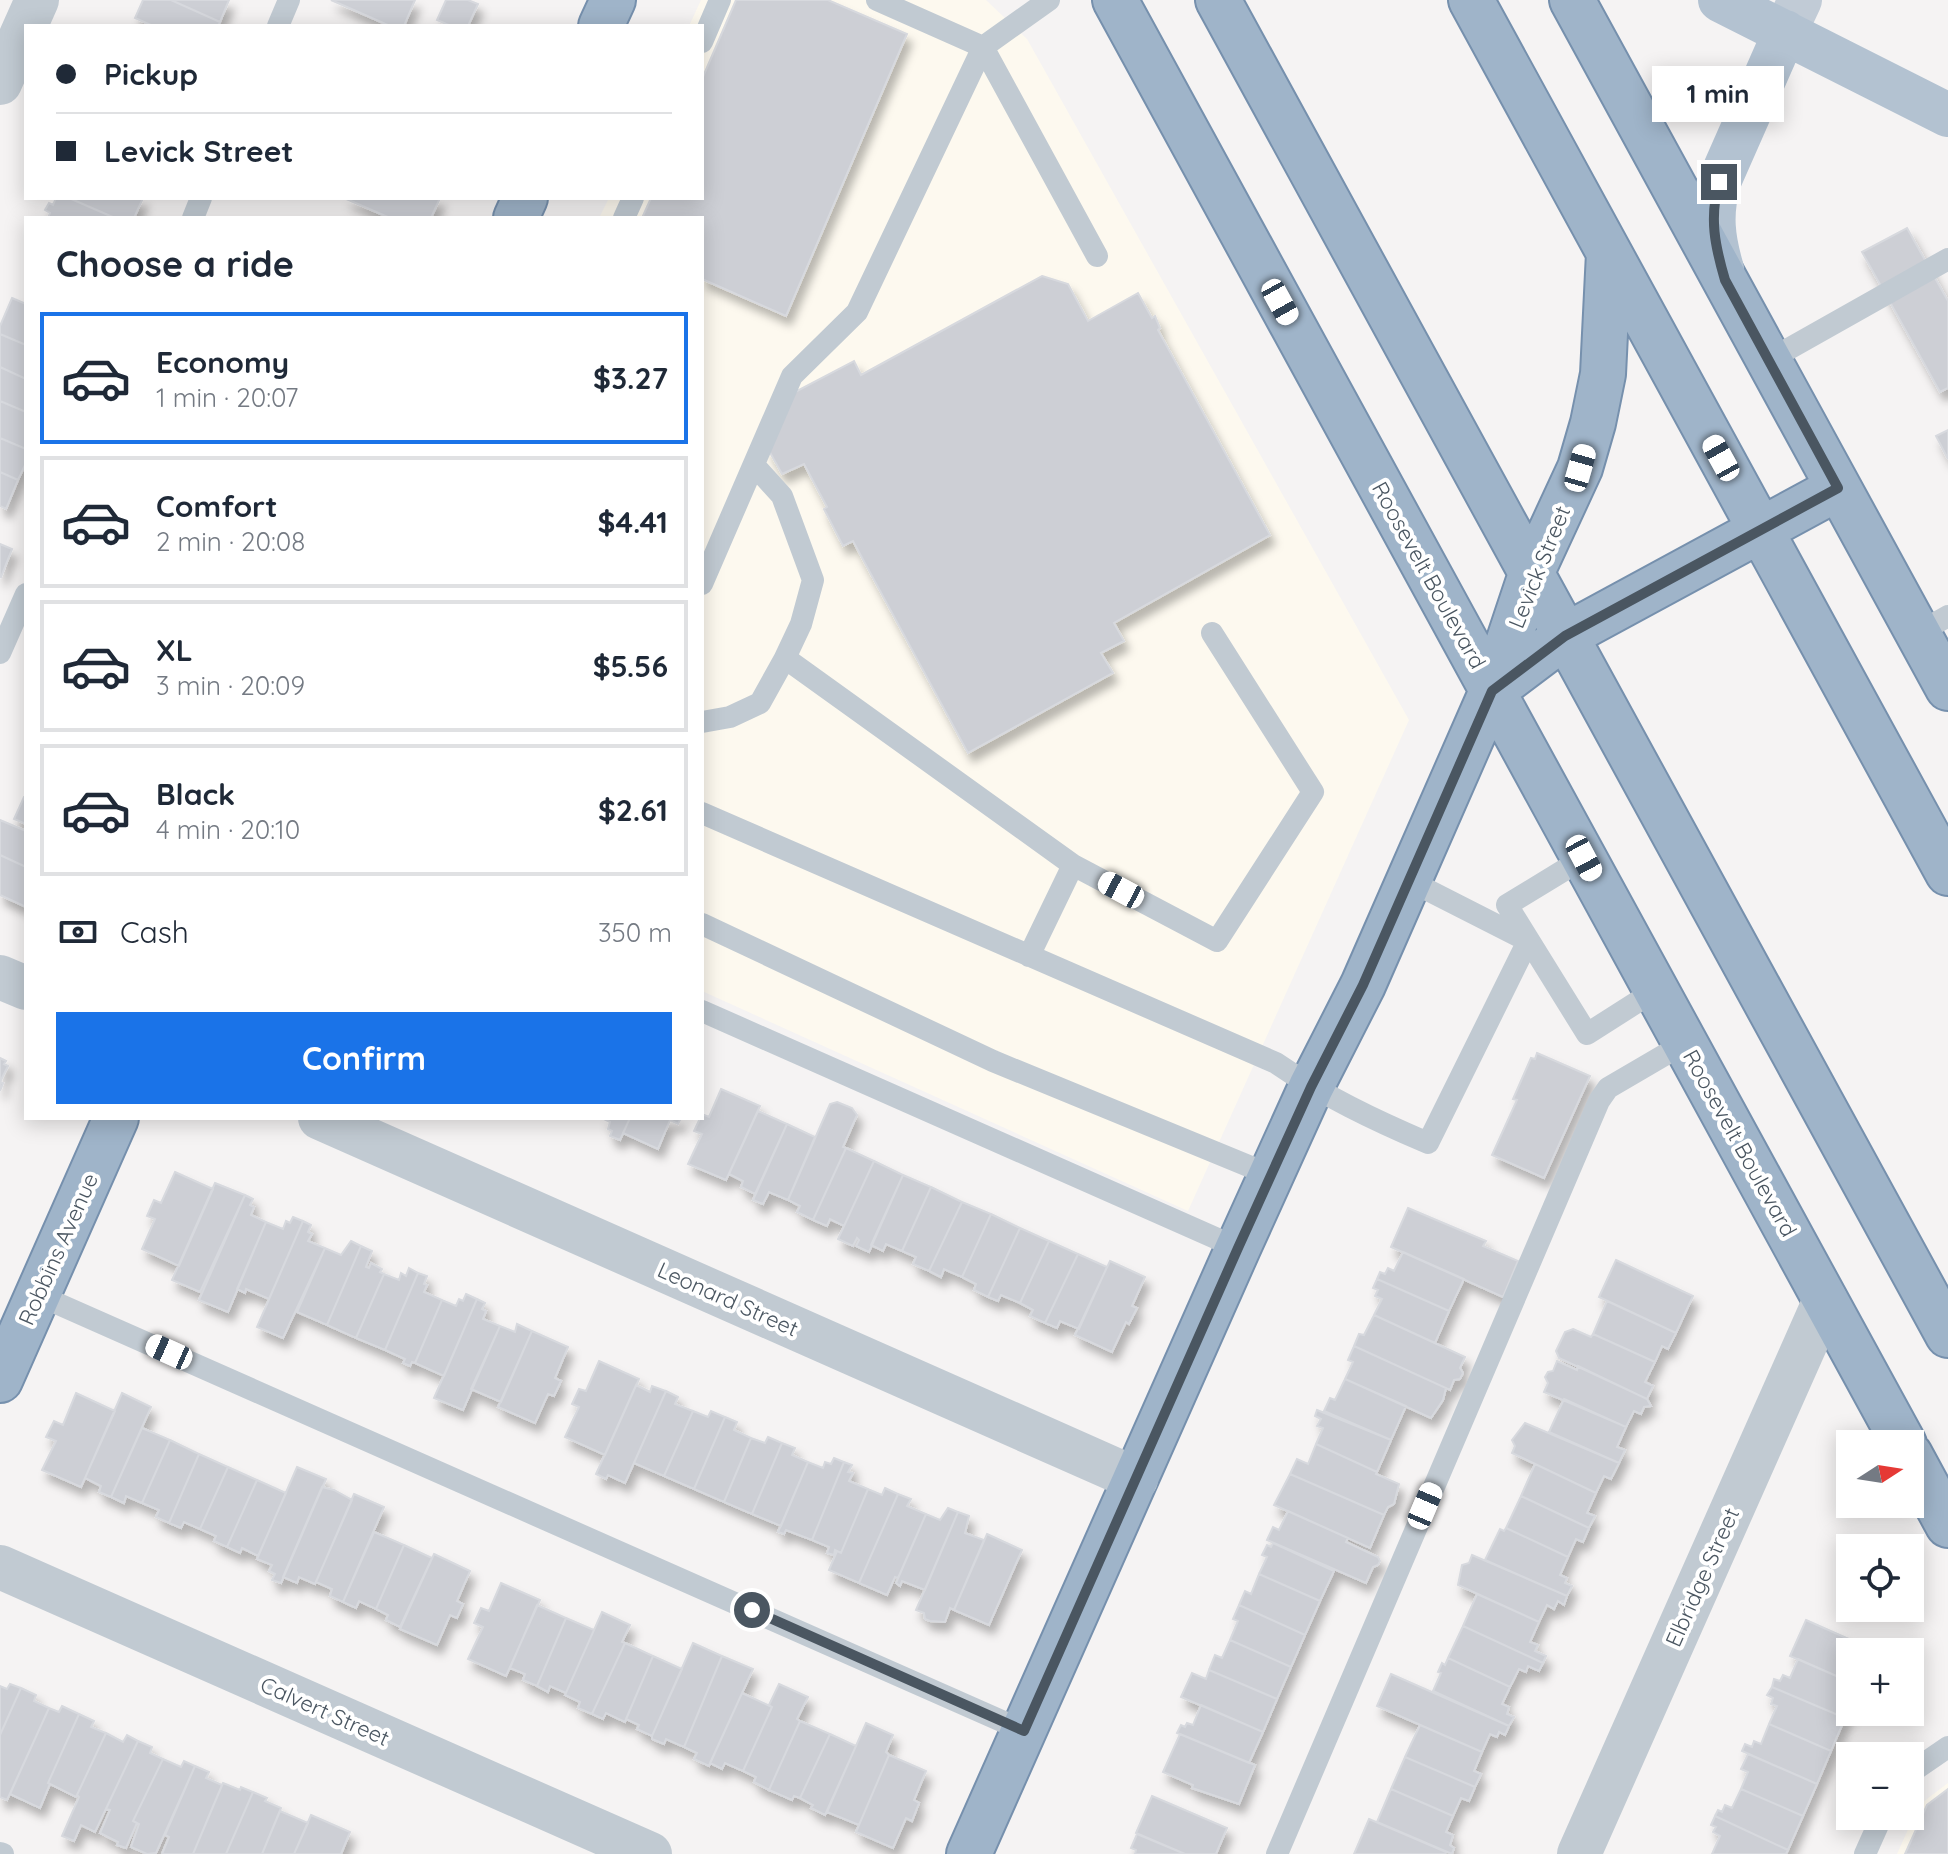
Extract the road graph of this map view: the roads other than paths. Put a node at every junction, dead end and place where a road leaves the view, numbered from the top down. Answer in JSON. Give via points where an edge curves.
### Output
{"nodes":[{"id":1,"x":37,"y":0,"type":"edge"},
{"id":2,"x":289,"y":0,"type":"edge"},
{"id":3,"x":613,"y":0,"type":"edge"},
{"id":4,"x":720,"y":0,"type":"edge"},
{"id":5,"x":877,"y":0,"type":"edge"},
{"id":6,"x":1049,"y":0,"type":"edge"},
{"id":7,"x":1115,"y":0,"type":"edge"},
{"id":8,"x":1218,"y":0,"type":"edge"},
{"id":9,"x":1471,"y":0,"type":"edge"},
{"id":10,"x":1572,"y":0,"type":"edge"},
{"id":11,"x":1720,"y":0,"type":"edge"},
{"id":12,"x":1793,"y":16,"type":"edge"},
{"id":13,"x":26,"y":24,"type":"edge"},
{"id":14,"x":279,"y":24,"type":"edge"},
{"id":15,"x":602,"y":24,"type":"edge"},
{"id":16,"x":24,"y":29,"type":"edge"},
{"id":17,"x":704,"y":37,"type":"edge"},
{"id":18,"x":983,"y":47,"type":"junction"},
{"id":19,"x":0,"y":83,"type":"edge"},
{"id":20,"x":1948,"y":115,"type":"edge"},
{"id":21,"x":1609,"y":253,"type":"junction"},
{"id":22,"x":1097,"y":256,"type":"dead end"},
{"id":23,"x":1948,"y":259,"type":"edge"},
{"id":24,"x":1725,"y":280,"type":"junction"},
{"id":25,"x":1769,"y":360,"type":"junction"},
{"id":26,"x":754,"y":465,"type":"junction"},
{"id":27,"x":1838,"y":488,"type":"junction"},
{"id":28,"x":1760,"y":530,"type":"junction"},
{"id":29,"x":1531,"y":574,"type":"junction"},
{"id":30,"x":704,"y":579,"type":"edge"},
{"id":31,"x":24,"y":599,"type":"edge"},
{"id":32,"x":1933,"y":625,"type":"edge"},
{"id":33,"x":1212,"y":633,"type":"dead end"},
{"id":34,"x":1565,"y":636,"type":"junction"},
{"id":35,"x":0,"y":653,"type":"edge"},
{"id":36,"x":785,"y":658,"type":"junction"},
{"id":37,"x":1948,"y":688,"type":"edge"},
{"id":38,"x":1492,"y":691,"type":"junction"},
{"id":39,"x":704,"y":722,"type":"edge"},
{"id":40,"x":704,"y":814,"type":"edge"},
{"id":41,"x":1584,"y":858,"type":"junction"},
{"id":42,"x":1073,"y":865,"type":"junction"},
{"id":43,"x":1948,"y":873,"type":"edge"},
{"id":44,"x":1408,"y":880,"type":"junction"},
{"id":45,"x":704,"y":925,"type":"edge"},
{"id":46,"x":1528,"y":941,"type":"junction"},
{"id":47,"x":1029,"y":956,"type":"junction"},
{"id":48,"x":0,"y":977,"type":"edge"},
{"id":49,"x":24,"y":987,"type":"edge"},
{"id":50,"x":1656,"y":990,"type":"junction"},
{"id":51,"x":704,"y":1012,"type":"edge"},
{"id":52,"x":1685,"y":1043,"type":"junction"},
{"id":53,"x":1311,"y":1087,"type":"junction"},
{"id":54,"x":115,"y":1120,"type":"edge"},
{"id":55,"x":325,"y":1120,"type":"edge"},
{"id":56,"x":1273,"y":1176,"type":"junction"},
{"id":57,"x":1238,"y":1248,"type":"junction"},
{"id":58,"x":38,"y":1295,"type":"junction"},
{"id":59,"x":1825,"y":1300,"type":"junction"},
{"id":60,"x":1948,"y":1335,"type":"edge"},
{"id":61,"x":0,"y":1380,"type":"edge"},
{"id":62,"x":1897,"y":1430,"type":"edge"},
{"id":63,"x":1924,"y":1466,"type":"edge"},
{"id":64,"x":1136,"y":1479,"type":"junction"},
{"id":65,"x":1924,"y":1480,"type":"edge"},
{"id":66,"x":1948,"y":1492,"type":"edge"},
{"id":67,"x":1948,"y":1525,"type":"edge"},
{"id":68,"x":0,"y":1567,"type":"edge"},
{"id":69,"x":1024,"y":1731,"type":"junction"},
{"id":70,"x":1948,"y":1747,"type":"edge"},
{"id":71,"x":1924,"y":1763,"type":"edge"},
{"id":72,"x":1876,"y":1830,"type":"edge"},
{"id":73,"x":650,"y":1854,"type":"edge"},
{"id":74,"x":969,"y":1854,"type":"edge"},
{"id":75,"x":1277,"y":1854,"type":"edge"},
{"id":76,"x":1579,"y":1854,"type":"edge"},
{"id":77,"x":1865,"y":1854,"type":"edge"}],
"edges":[{"from":1,"to":13,"type":"street"},
{"from":2,"to":14,"type":"lane"},
{"from":3,"to":15,"type":"highway"},
{"from":4,"to":17,"type":"lane"},
{"from":5,"to":18,"type":"lane"},
{"from":6,"to":18,"type":"lane"},
{"from":7,"to":38,"type":"highway","name":"Roosevelt Boulevard"},
{"from":8,"to":29,"type":"highway"},
{"from":9,"to":21,"type":"highway"},
{"from":10,"to":24,"type":"highway"},
{"from":11,"to":12,"type":"main road"},
{"from":12,"to":20,"type":"main road"},
{"from":12,"to":24,"type":"main road","via":[[1713,201],[1714,243]]},
{"from":16,"to":19,"type":"street"},
{"from":18,"to":22,"type":"lane"},
{"from":18,"to":26,"type":"lane","via":[[857,312],[792,376]]},
{"from":21,"to":28,"type":"highway"},
{"from":21,"to":29,"type":"highway","name":"Levick Street","via":[[1603,374],[1593,423],[1580,468]]},
{"from":23,"to":25,"type":"lane"},
{"from":24,"to":25,"type":"highway"},
{"from":25,"to":27,"type":"highway"},
{"from":26,"to":30,"type":"lane"},
{"from":26,"to":36,"type":"lane","via":[[782,496],[813,580]]},
{"from":27,"to":28,"type":"highway","name":"Levick Street"},
{"from":27,"to":32,"type":"highway"},
{"from":28,"to":34,"type":"highway","name":"Levick Street"},
{"from":28,"to":43,"type":"highway"},
{"from":29,"to":34,"type":"highway"},
{"from":29,"to":38,"type":"highway","name":"Levick Street"},
{"from":31,"to":35,"type":"lane"},
{"from":32,"to":37,"type":"highway"},
{"from":33,"to":42,"type":"lane","via":[[1313,792],[1217,941]]},
{"from":34,"to":38,"type":"highway","name":"Levick Street"},
{"from":34,"to":60,"type":"highway"},
{"from":36,"to":39,"type":"lane","via":[[760,703]]},
{"from":36,"to":42,"type":"lane"},
{"from":38,"to":41,"type":"highway","name":"Roosevelt Boulevard"},
{"from":38,"to":44,"type":"highway","name":"Levick Street"},
{"from":40,"to":47,"type":"lane"},
{"from":41,"to":46,"type":"lane","via":[[1507,905]]},
{"from":41,"to":50,"type":"highway","name":"Roosevelt Boulevard"},
{"from":42,"to":47,"type":"lane"},
{"from":44,"to":46,"type":"lane"},
{"from":44,"to":53,"type":"highway","name":"Levick Street"},
{"from":45,"to":56,"type":"lane","via":[[993,1061]]},
{"from":46,"to":50,"type":"lane","via":[[1587,1034]]},
{"from":46,"to":53,"type":"lane","via":[[1428,1143]]},
{"from":47,"to":53,"type":"lane","via":[[1276,1063]]},
{"from":48,"to":49,"type":"street"},
{"from":50,"to":52,"type":"highway","name":"Roosevelt Boulevard"},
{"from":51,"to":57,"type":"lane"},
{"from":52,"to":59,"type":"highway","name":"Roosevelt Boulevard"},
{"from":52,"to":75,"type":"lane","via":[[1608,1088],[1599,1101]]},
{"from":53,"to":56,"type":"highway","name":"Levick Street"},
{"from":54,"to":58,"type":"highway","name":"Robbins Avenue"},
{"from":55,"to":64,"type":"street","name":"Leonard Street"},
{"from":56,"to":57,"type":"highway","name":"Levick Street"},
{"from":57,"to":64,"type":"highway","name":"Levick Street"},
{"from":58,"to":61,"type":"highway","name":"Robbins Avenue"},
{"from":58,"to":69,"type":"lane"},
{"from":59,"to":62,"type":"highway","name":"Roosevelt Boulevard"},
{"from":59,"to":76,"type":"street","name":"Elbridge Street"},
{"from":63,"to":66,"type":"highway"},
{"from":64,"to":69,"type":"highway","name":"Levick Street"},
{"from":65,"to":67,"type":"highway","name":"Roosevelt Boulevard"},
{"from":68,"to":73,"type":"street","name":"Calvert Street"},
{"from":69,"to":74,"type":"highway","name":"Levick Street"},
{"from":70,"to":71,"type":"lane"},
{"from":72,"to":77,"type":"lane"}]}
